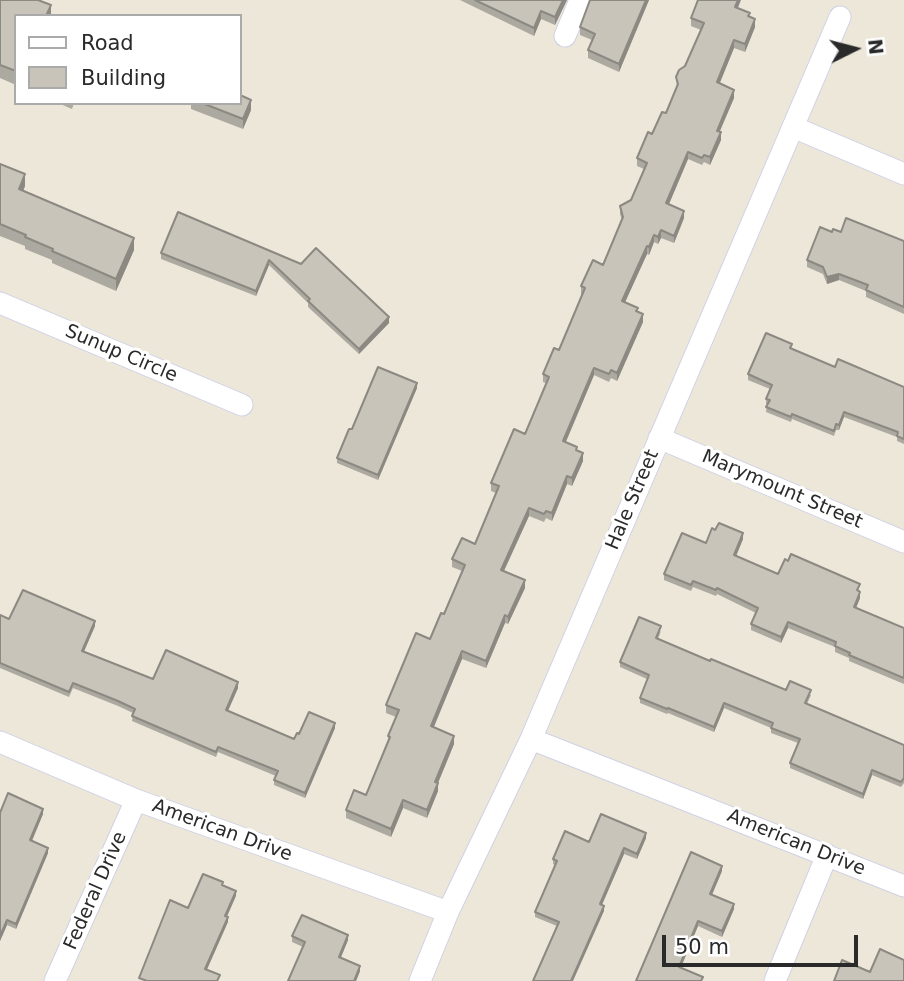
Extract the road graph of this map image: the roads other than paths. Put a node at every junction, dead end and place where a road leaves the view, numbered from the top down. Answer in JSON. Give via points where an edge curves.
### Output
{"nodes":[{"id":1,"x":580,"y":0,"type":"edge"},
{"id":2,"x":840,"y":17,"type":"dead end"},
{"id":3,"x":565,"y":36,"type":"dead end"},
{"id":4,"x":793,"y":127,"type":"junction"},
{"id":5,"x":904,"y":174,"type":"edge"},
{"id":6,"x":0,"y":303,"type":"edge"},
{"id":7,"x":242,"y":405,"type":"dead end"},
{"id":8,"x":659,"y":438,"type":"junction"},
{"id":9,"x":904,"y":541,"type":"edge"},
{"id":10,"x":531,"y":738,"type":"junction"},
{"id":11,"x":0,"y":742,"type":"edge"},
{"id":12,"x":136,"y":800,"type":"junction"},
{"id":13,"x":827,"y":855,"type":"junction"},
{"id":14,"x":904,"y":886,"type":"edge"},
{"id":15,"x":448,"y":912,"type":"junction"},
{"id":16,"x":55,"y":981,"type":"edge"},
{"id":17,"x":420,"y":981,"type":"edge"},
{"id":18,"x":775,"y":981,"type":"edge"}],
"edges":[{"from":1,"to":3,"type":"street"},
{"from":2,"to":4,"type":"street","name":"Hale Street"},
{"from":4,"to":5,"type":"street"},
{"from":4,"to":8,"type":"street","name":"Hale Street"},
{"from":6,"to":7,"type":"street","name":"Sunup Circle"},
{"from":8,"to":9,"type":"street","name":"Marymount Street"},
{"from":8,"to":10,"type":"street","name":"Hale Street"},
{"from":10,"to":13,"type":"street","name":"American Drive"},
{"from":10,"to":15,"type":"street","name":"Hale Street"},
{"from":11,"to":12,"type":"street","name":"American Drive"},
{"from":12,"to":15,"type":"street","name":"American Drive"},
{"from":12,"to":16,"type":"street","name":"Federal Drive"},
{"from":13,"to":14,"type":"street","name":"American Drive"},
{"from":13,"to":18,"type":"street"},
{"from":15,"to":17,"type":"street","name":"Hale Street"}]}
